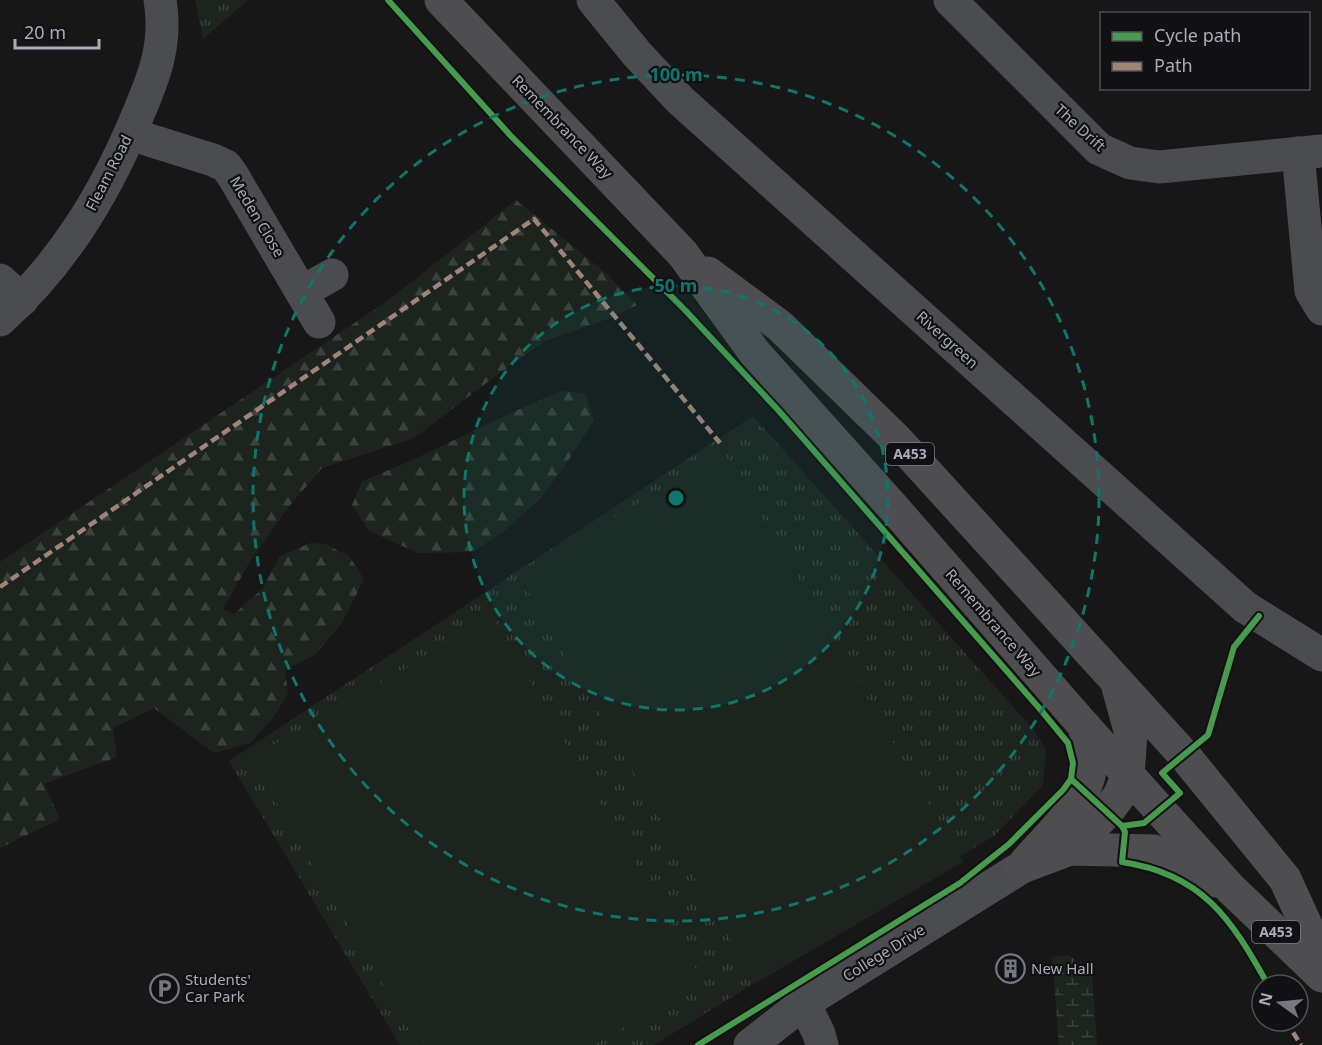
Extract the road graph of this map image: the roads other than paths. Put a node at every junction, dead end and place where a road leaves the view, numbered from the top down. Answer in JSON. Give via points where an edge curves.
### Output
{"nodes":[{"id":1,"x":160,"y":0,"type":"edge"},
{"id":2,"x":441,"y":0,"type":"edge"},
{"id":3,"x":593,"y":0,"type":"edge"},
{"id":4,"x":950,"y":0,"type":"edge"},
{"id":5,"x":130,"y":134,"type":"junction"},
{"id":6,"x":1310,"y":152,"type":"edge"},
{"id":7,"x":682,"y":254,"type":"junction"},
{"id":8,"x":332,"y":275,"type":"dead end"},
{"id":9,"x":302,"y":292,"type":"junction"},
{"id":10,"x":7,"y":300,"type":"edge"},
{"id":11,"x":1322,"y":309,"type":"edge"},
{"id":12,"x":319,"y":322,"type":"dead end"},
{"id":13,"x":1322,"y":656,"type":"edge"},
{"id":14,"x":1115,"y":679,"type":"junction"},
{"id":15,"x":1085,"y":728,"type":"junction"},
{"id":16,"x":1128,"y":775,"type":"junction"},
{"id":17,"x":1070,"y":849,"type":"junction"},
{"id":18,"x":1022,"y":867,"type":"junction"},
{"id":19,"x":1231,"y":889,"type":"junction"},
{"id":20,"x":1322,"y":960,"type":"edge"},
{"id":21,"x":1322,"y":976,"type":"edge"},
{"id":22,"x":804,"y":1003,"type":"junction"},
{"id":23,"x":750,"y":1045,"type":"edge"},
{"id":24,"x":822,"y":1045,"type":"edge"}],
"edges":[{"from":1,"to":5,"type":"street","name":"Fleam Road","via":[[161,49]]},
{"from":2,"to":7,"type":"highway","name":"Remembrance Way","number":"A453"},
{"from":3,"to":13,"type":"street","name":"Rivergreen","via":[[681,100],[987,376],[1245,608]]},
{"from":4,"to":6,"type":"street","name":"The Drift","via":[[1099,149],[1130,164],[1159,167]]},
{"from":5,"to":9,"type":"street","name":"Meden Close","via":[[226,166]]},
{"from":5,"to":10,"type":"street","name":"Fleam Road","via":[[93,208],[69,243]]},
{"from":6,"to":11,"type":"street","via":[[1311,291]]},
{"from":7,"to":14,"type":"highway","name":"Remembrance Way","number":"A453","via":[[780,326],[897,440]]},
{"from":7,"to":15,"type":"highway","name":"Remembrance Way","number":"A453","via":[[754,353]]},
{"from":8,"to":9,"type":"street"},
{"from":9,"to":12,"type":"street","name":"Meden Close"},
{"from":14,"to":16,"type":"highway","via":[[1131,734]]},
{"from":14,"to":20,"type":"highway","name":"Remembrance Way","number":"A453","via":[[1184,755],[1285,879]]},
{"from":15,"to":16,"type":"highway","name":"Remembrance Way","number":"A453"},
{"from":15,"to":18,"type":"highway","via":[[1090,770],[1084,790]]},
{"from":16,"to":17,"type":"highway","via":[[1107,812]]},
{"from":16,"to":19,"type":"highway","name":"Remembrance Way","number":"A453"},
{"from":17,"to":18,"type":"highway"},
{"from":17,"to":19,"type":"highway","via":[[1154,851]]},
{"from":18,"to":22,"type":"street","name":"College Drive"},
{"from":19,"to":21,"type":"highway","name":"Remembrance Way","number":"A453"},
{"from":22,"to":23,"type":"street","name":"College Drive"},
{"from":22,"to":24,"type":"street"}]}
